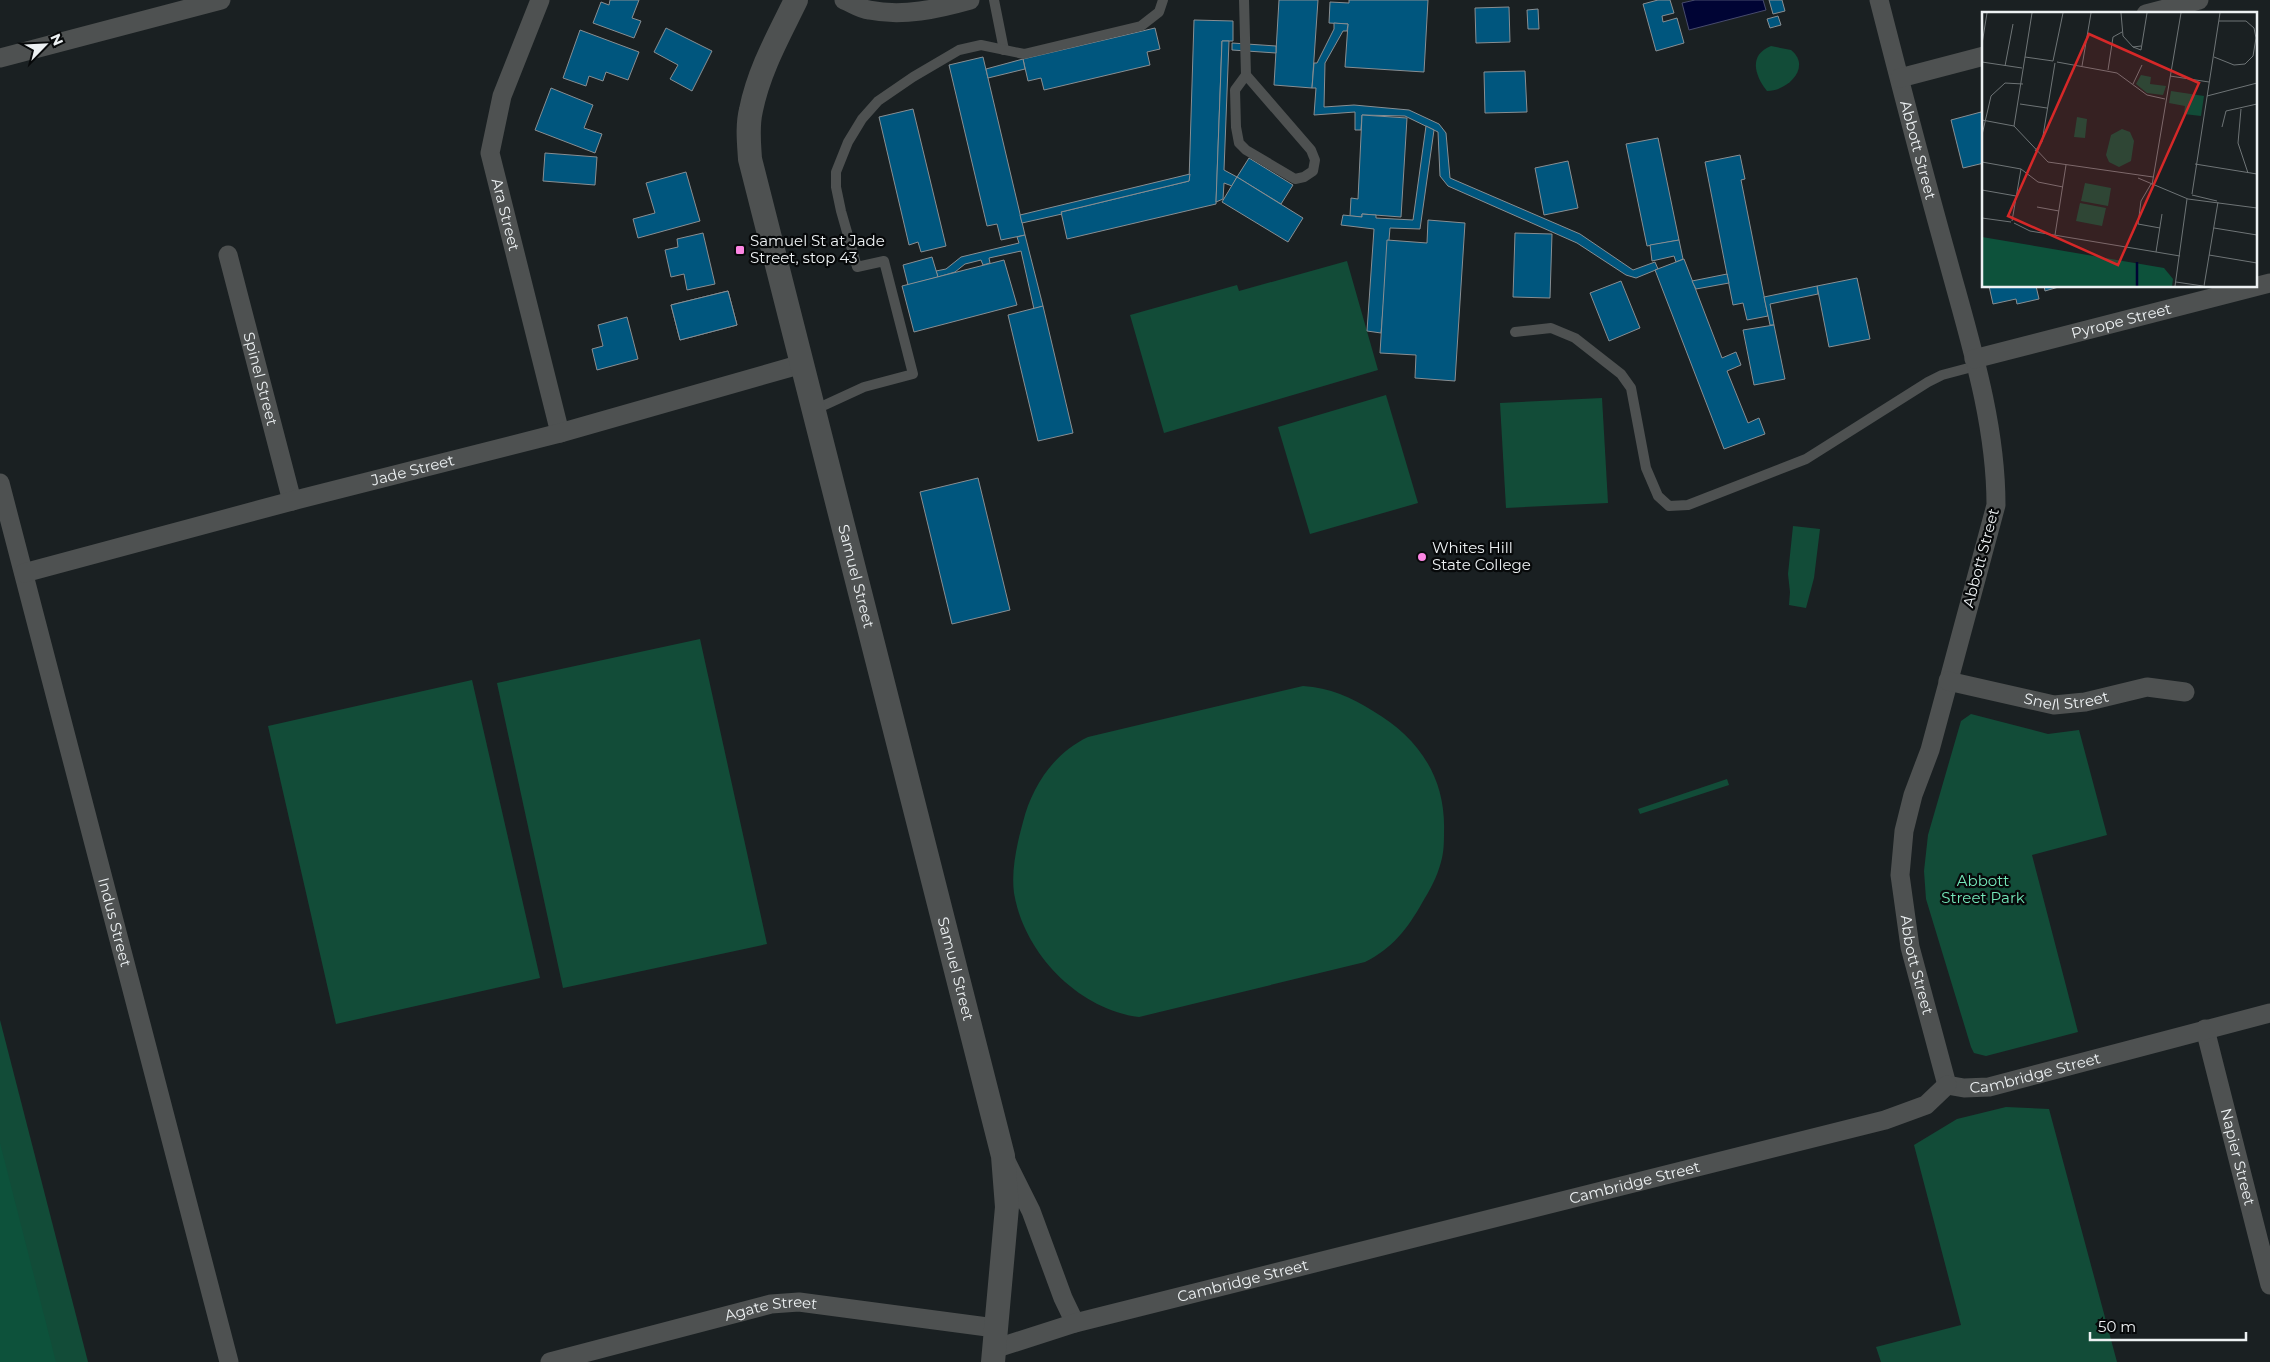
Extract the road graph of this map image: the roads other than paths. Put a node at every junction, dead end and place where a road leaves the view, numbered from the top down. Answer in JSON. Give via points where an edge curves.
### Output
{"nodes":[{"id":1,"x":221,"y":0,"type":"edge"},
{"id":2,"x":540,"y":0,"type":"edge"},
{"id":3,"x":796,"y":0,"type":"edge"},
{"id":4,"x":844,"y":0,"type":"edge"},
{"id":5,"x":970,"y":0,"type":"edge"},
{"id":6,"x":994,"y":0,"type":"edge"},
{"id":7,"x":1163,"y":0,"type":"edge"},
{"id":8,"x":1244,"y":0,"type":"edge"},
{"id":9,"x":1879,"y":0,"type":"edge"},
{"id":10,"x":2198,"y":0,"type":"edge"},
{"id":11,"x":2153,"y":12,"type":"edge"},
{"id":12,"x":1004,"y":50,"type":"junction"},
{"id":13,"x":1982,"y":57,"type":"edge"},
{"id":14,"x":0,"y":58,"type":"edge"},
{"id":15,"x":1246,"y":76,"type":"junction"},
{"id":16,"x":1900,"y":78,"type":"junction"},
{"id":17,"x":228,"y":255,"type":"dead end"},
{"id":18,"x":2255,"y":288,"type":"edge"},
{"id":19,"x":1514,"y":332,"type":"dead end"},
{"id":20,"x":1975,"y":362,"type":"junction"},
{"id":21,"x":802,"y":364,"type":"junction"},
{"id":22,"x":814,"y":410,"type":"junction"},
{"id":23,"x":560,"y":433,"type":"junction"},
{"id":24,"x":0,"y":483,"type":"edge"},
{"id":25,"x":292,"y":501,"type":"junction"},
{"id":26,"x":24,"y":574,"type":"junction"},
{"id":27,"x":1948,"y":681,"type":"junction"},
{"id":28,"x":2185,"y":692,"type":"dead end"},
{"id":29,"x":2270,"y":1013,"type":"edge"},
{"id":30,"x":2205,"y":1030,"type":"junction"},
{"id":31,"x":1947,"y":1085,"type":"junction"},
{"id":32,"x":1003,"y":1156,"type":"junction"},
{"id":33,"x":2270,"y":1285,"type":"edge"},
{"id":34,"x":1075,"y":1323,"type":"junction"},
{"id":35,"x":994,"y":1346,"type":"edge"},
{"id":36,"x":229,"y":1362,"type":"edge"},
{"id":37,"x":550,"y":1362,"type":"edge"}],
"edges":[{"from":1,"to":14,"type":"street"},
{"from":2,"to":23,"type":"street","name":"Ara Street","via":[[502,96],[490,153]]},
{"from":3,"to":21,"type":"street","name":"Samuel Street","via":[[763,69],[750,111],[749,138],[753,176]]},
{"from":4,"to":5,"type":"street","via":[[867,10],[885,13],[931,10]]},
{"from":6,"to":12,"type":"lane"},
{"from":7,"to":12,"type":"lane","via":[[1159,12],[1141,26],[1024,54]]},
{"from":8,"to":15,"type":"lane"},
{"from":9,"to":16,"type":"street","name":"Abbott Street"},
{"from":10,"to":11,"type":"street"},
{"from":12,"to":22,"type":"lane","via":[[982,46],[949,55],[878,101],[848,142],[836,172],[841,210],[857,267],[884,261],[913,374],[864,387]]},
{"from":13,"to":16,"type":"street"},
{"from":15,"to":15,"type":"lane","via":[[1311,150],[1315,160],[1313,171],[1304,177],[1295,179],[1246,150],[1240,143],[1235,90]]},
{"from":16,"to":20,"type":"street","name":"Abbott Street"},
{"from":17,"to":25,"type":"street","name":"Spinel Street"},
{"from":18,"to":20,"type":"street","name":"Pyrope Street"},
{"from":19,"to":20,"type":"lane","via":[[1551,328],[1575,338],[1621,374],[1631,388],[1646,468],[1658,496],[1669,506],[1688,505],[1806,459],[1928,382]]},
{"from":20,"to":27,"type":"street","name":"Abbott Street","via":[[1996,470],[1996,506]]},
{"from":21,"to":22,"type":"street","name":"Samuel Street"},
{"from":21,"to":23,"type":"street","name":"Jade Street"},
{"from":22,"to":32,"type":"street","name":"Samuel Street"},
{"from":23,"to":25,"type":"street","name":"Jade Street"},
{"from":24,"to":26,"type":"street","name":"Indus Street"},
{"from":25,"to":26,"type":"street","name":"Jade Street"},
{"from":26,"to":36,"type":"street","name":"Indus Street"},
{"from":27,"to":28,"type":"street","name":"Snell Street","via":[[2054,705],[2085,702],[2146,687]]},
{"from":27,"to":31,"type":"street","name":"Abbott Street","via":[[1904,831],[1900,875],[1910,947]]},
{"from":29,"to":30,"type":"street","name":"Cambridge Street"},
{"from":30,"to":31,"type":"street","name":"Cambridge Street","via":[[1989,1087]]},
{"from":30,"to":33,"type":"street","name":"Napier Street"},
{"from":31,"to":34,"type":"street","name":"Cambridge Street","via":[[1926,1104],[1885,1120]]},
{"from":32,"to":34,"type":"street","name":"Samuel Street","via":[[1031,1211]]},
{"from":32,"to":35,"type":"street","name":"Samuel Street","via":[[1007,1207]]},
{"from":34,"to":35,"type":"street","name":"Cambridge Street"},
{"from":35,"to":37,"type":"street","name":"Agate Street","via":[[799,1302],[771,1304]]}]}
